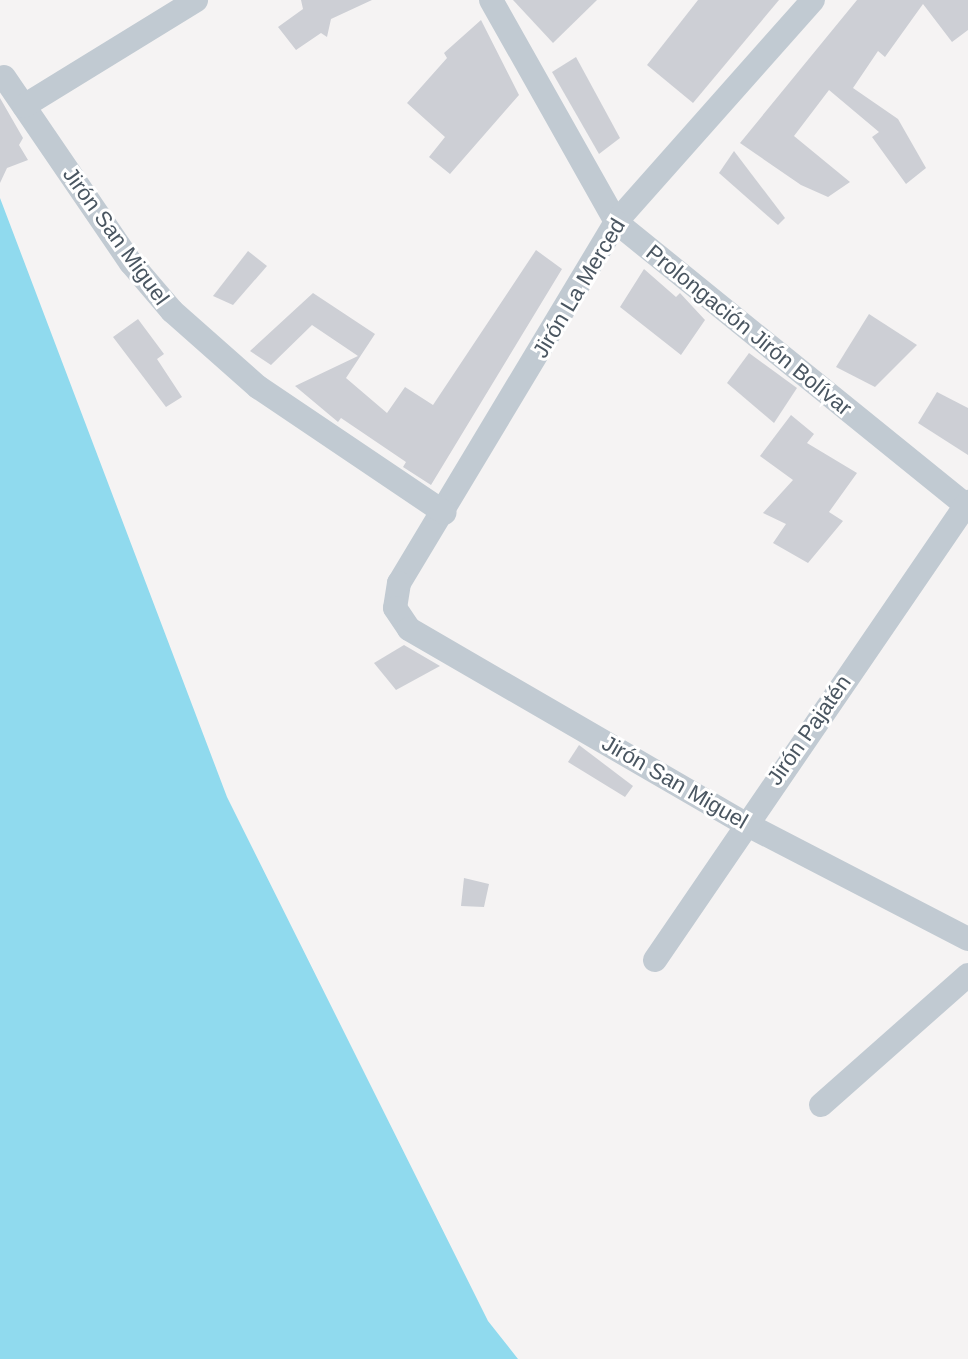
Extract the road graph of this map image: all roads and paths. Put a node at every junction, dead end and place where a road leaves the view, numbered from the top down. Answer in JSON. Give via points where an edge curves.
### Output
{"nodes":[{"id":1,"x":196,"y":0,"type":"edge"},
{"id":2,"x":813,"y":0,"type":"edge"},
{"id":3,"x":500,"y":4,"type":"edge"},
{"id":4,"x":4,"y":77,"type":"dead end"},
{"id":5,"x":24,"y":106,"type":"junction"},
{"id":6,"x":616,"y":222,"type":"junction"},
{"id":7,"x":967,"y":505,"type":"edge"},
{"id":8,"x":445,"y":513,"type":"junction"},
{"id":9,"x":395,"y":608,"type":"joint"},
{"id":10,"x":744,"y":823,"type":"junction"},
{"id":11,"x":968,"y":939,"type":"edge"},
{"id":12,"x":655,"y":960,"type":"dead end"},
{"id":13,"x":968,"y":975,"type":"edge"},
{"id":14,"x":821,"y":1105,"type":"dead end"}],
"edges":[{"from":1,"to":5,"type":"street"},
{"from":2,"to":6,"type":"street","name":"Jirón La Merced"},
{"from":3,"to":6,"type":"street","name":"Prolongación Jirón Bolívar"},
{"from":4,"to":5,"type":"street","name":"Jirón San Miguel"},
{"from":5,"to":8,"type":"street","name":"Jirón San Miguel","via":[[131,263],[172,311],[258,387]]},
{"from":6,"to":7,"type":"street","name":"Prolongación Jirón Bolívar"},
{"from":6,"to":8,"type":"street","name":"Jirón La Merced"},
{"from":7,"to":10,"type":"street","name":"Jirón Pajatén"},
{"from":8,"to":9,"type":"street","name":"Jirón La Merced","via":[[399,583]]},
{"from":9,"to":10,"type":"street","name":"Jirón San Miguel","via":[[409,629]]},
{"from":10,"to":11,"type":"street","name":"Jirón San Miguel"},
{"from":10,"to":12,"type":"street","name":"Jirón Pajatén"},
{"from":13,"to":14,"type":"street"}]}
